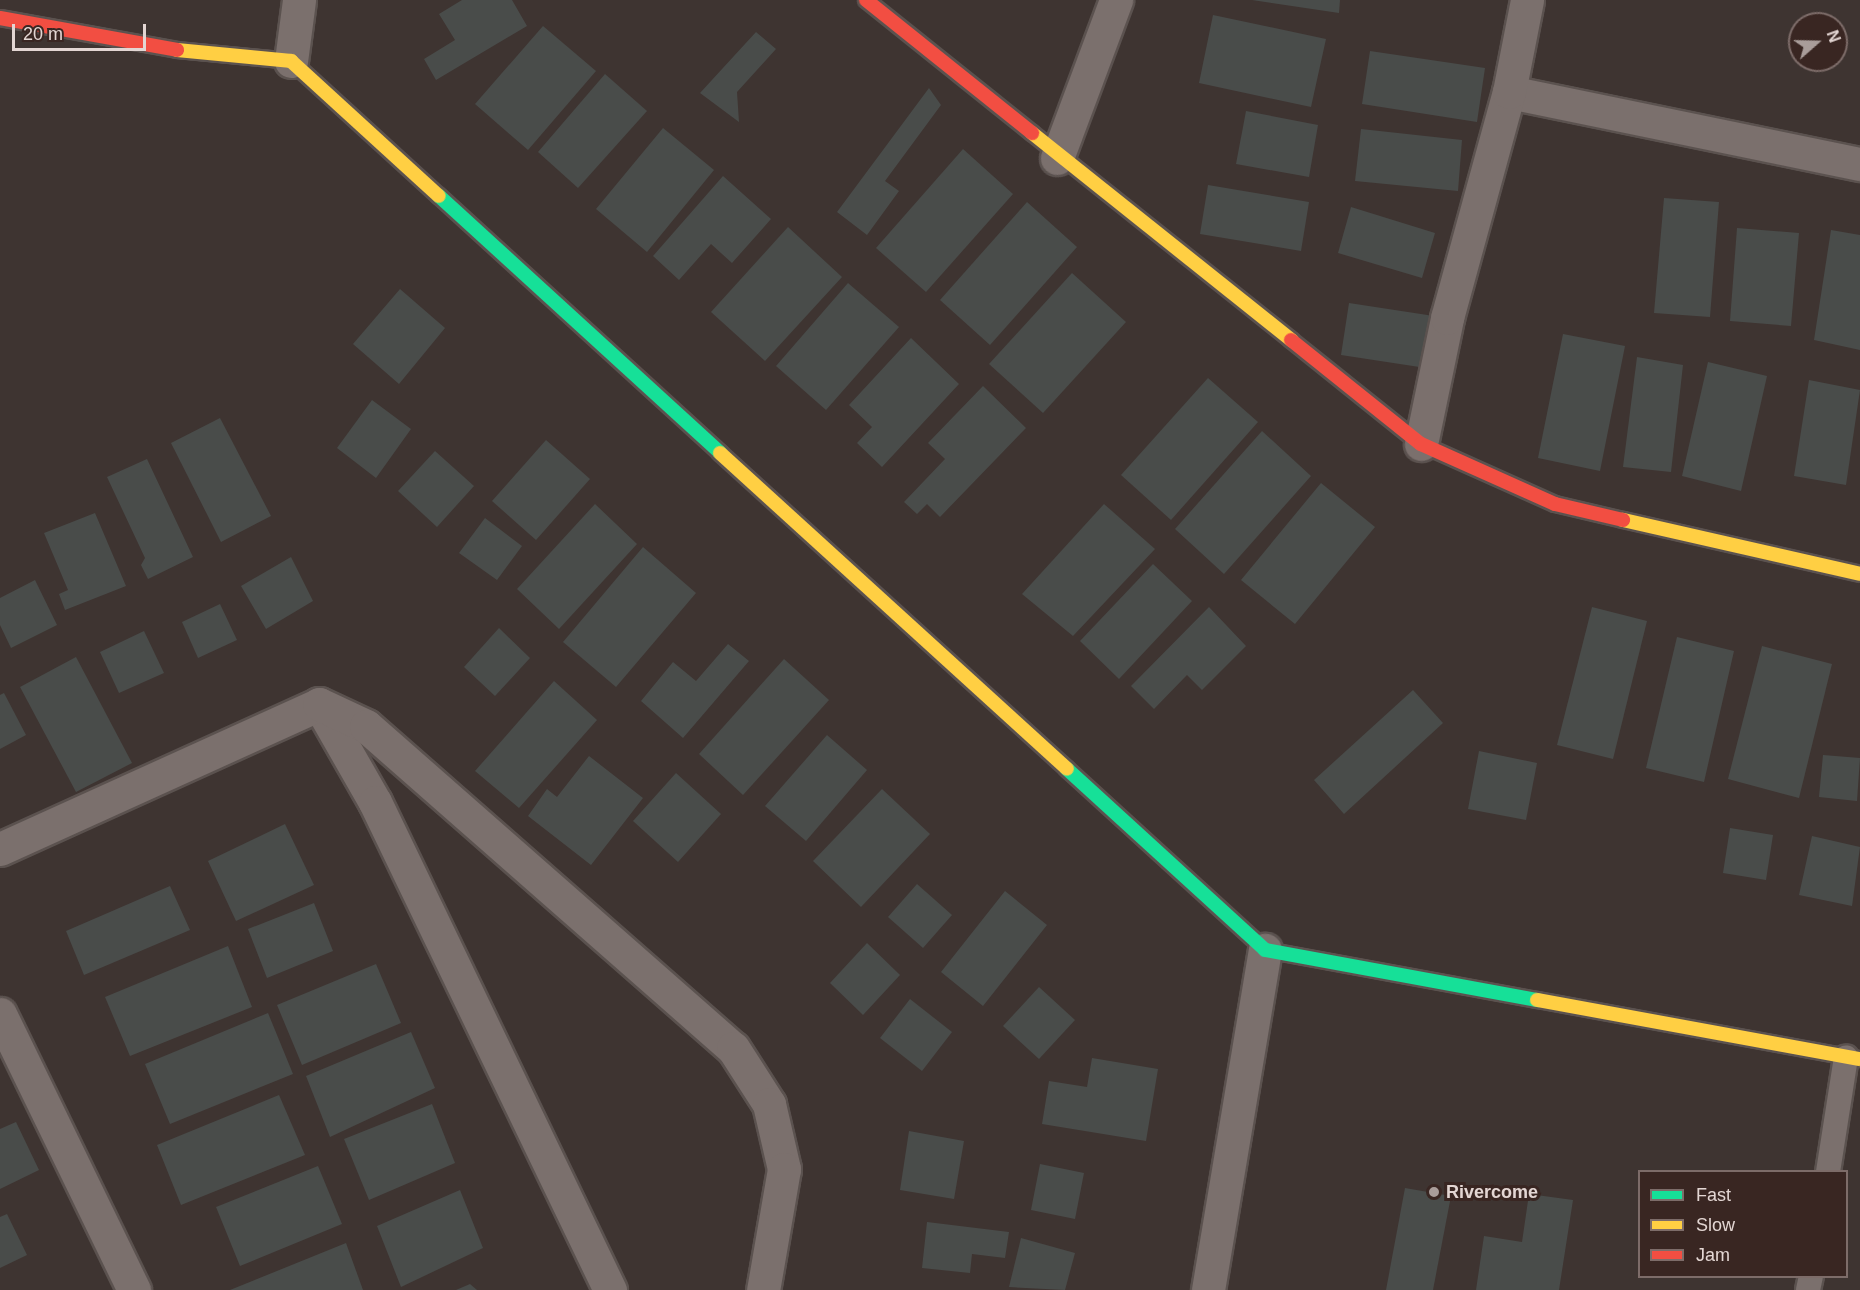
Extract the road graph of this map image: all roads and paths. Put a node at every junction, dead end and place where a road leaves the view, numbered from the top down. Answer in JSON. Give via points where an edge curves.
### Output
{"nodes":[{"id":1,"x":298,"y":0,"type":"edge"},
{"id":2,"x":866,"y":0,"type":"edge"},
{"id":3,"x":1116,"y":0,"type":"edge"},
{"id":4,"x":1527,"y":0,"type":"edge"},
{"id":5,"x":0,"y":18,"type":"edge"},
{"id":6,"x":291,"y":61,"type":"junction"},
{"id":7,"x":1509,"y":92,"type":"junction"},
{"id":8,"x":1057,"y":158,"type":"junction"},
{"id":9,"x":1860,"y":164,"type":"edge"},
{"id":10,"x":1421,"y":444,"type":"junction"},
{"id":11,"x":1860,"y":574,"type":"edge"},
{"id":12,"x":319,"y":704,"type":"junction"},
{"id":13,"x":0,"y":849,"type":"edge"},
{"id":14,"x":1265,"y":950,"type":"junction"},
{"id":15,"x":0,"y":1014,"type":"edge"},
{"id":16,"x":1853,"y":1058,"type":"edge"},
{"id":17,"x":1828,"y":1170,"type":"edge"},
{"id":18,"x":134,"y":1290,"type":"edge"},
{"id":19,"x":610,"y":1290,"type":"edge"},
{"id":20,"x":763,"y":1290,"type":"edge"},
{"id":21,"x":1208,"y":1290,"type":"edge"}],
"edges":[{"from":1,"to":6,"type":"street"},
{"from":2,"to":8,"type":"street"},
{"from":3,"to":8,"type":"street"},
{"from":4,"to":7,"type":"street"},
{"from":5,"to":6,"type":"street","via":[[137,46]]},
{"from":6,"to":14,"type":"street"},
{"from":7,"to":9,"type":"street"},
{"from":7,"to":10,"type":"street","via":[[1447,318]]},
{"from":8,"to":10,"type":"street"},
{"from":10,"to":11,"type":"street","via":[[1555,504]]},
{"from":12,"to":13,"type":"street"},
{"from":12,"to":19,"type":"street","via":[[375,802]]},
{"from":12,"to":20,"type":"street","via":[[366,726],[734,1048],[769,1104],[784,1169]]},
{"from":14,"to":16,"type":"street"},
{"from":14,"to":21,"type":"street"},
{"from":15,"to":18,"type":"street"},
{"from":16,"to":17,"type":"lane"}]}
